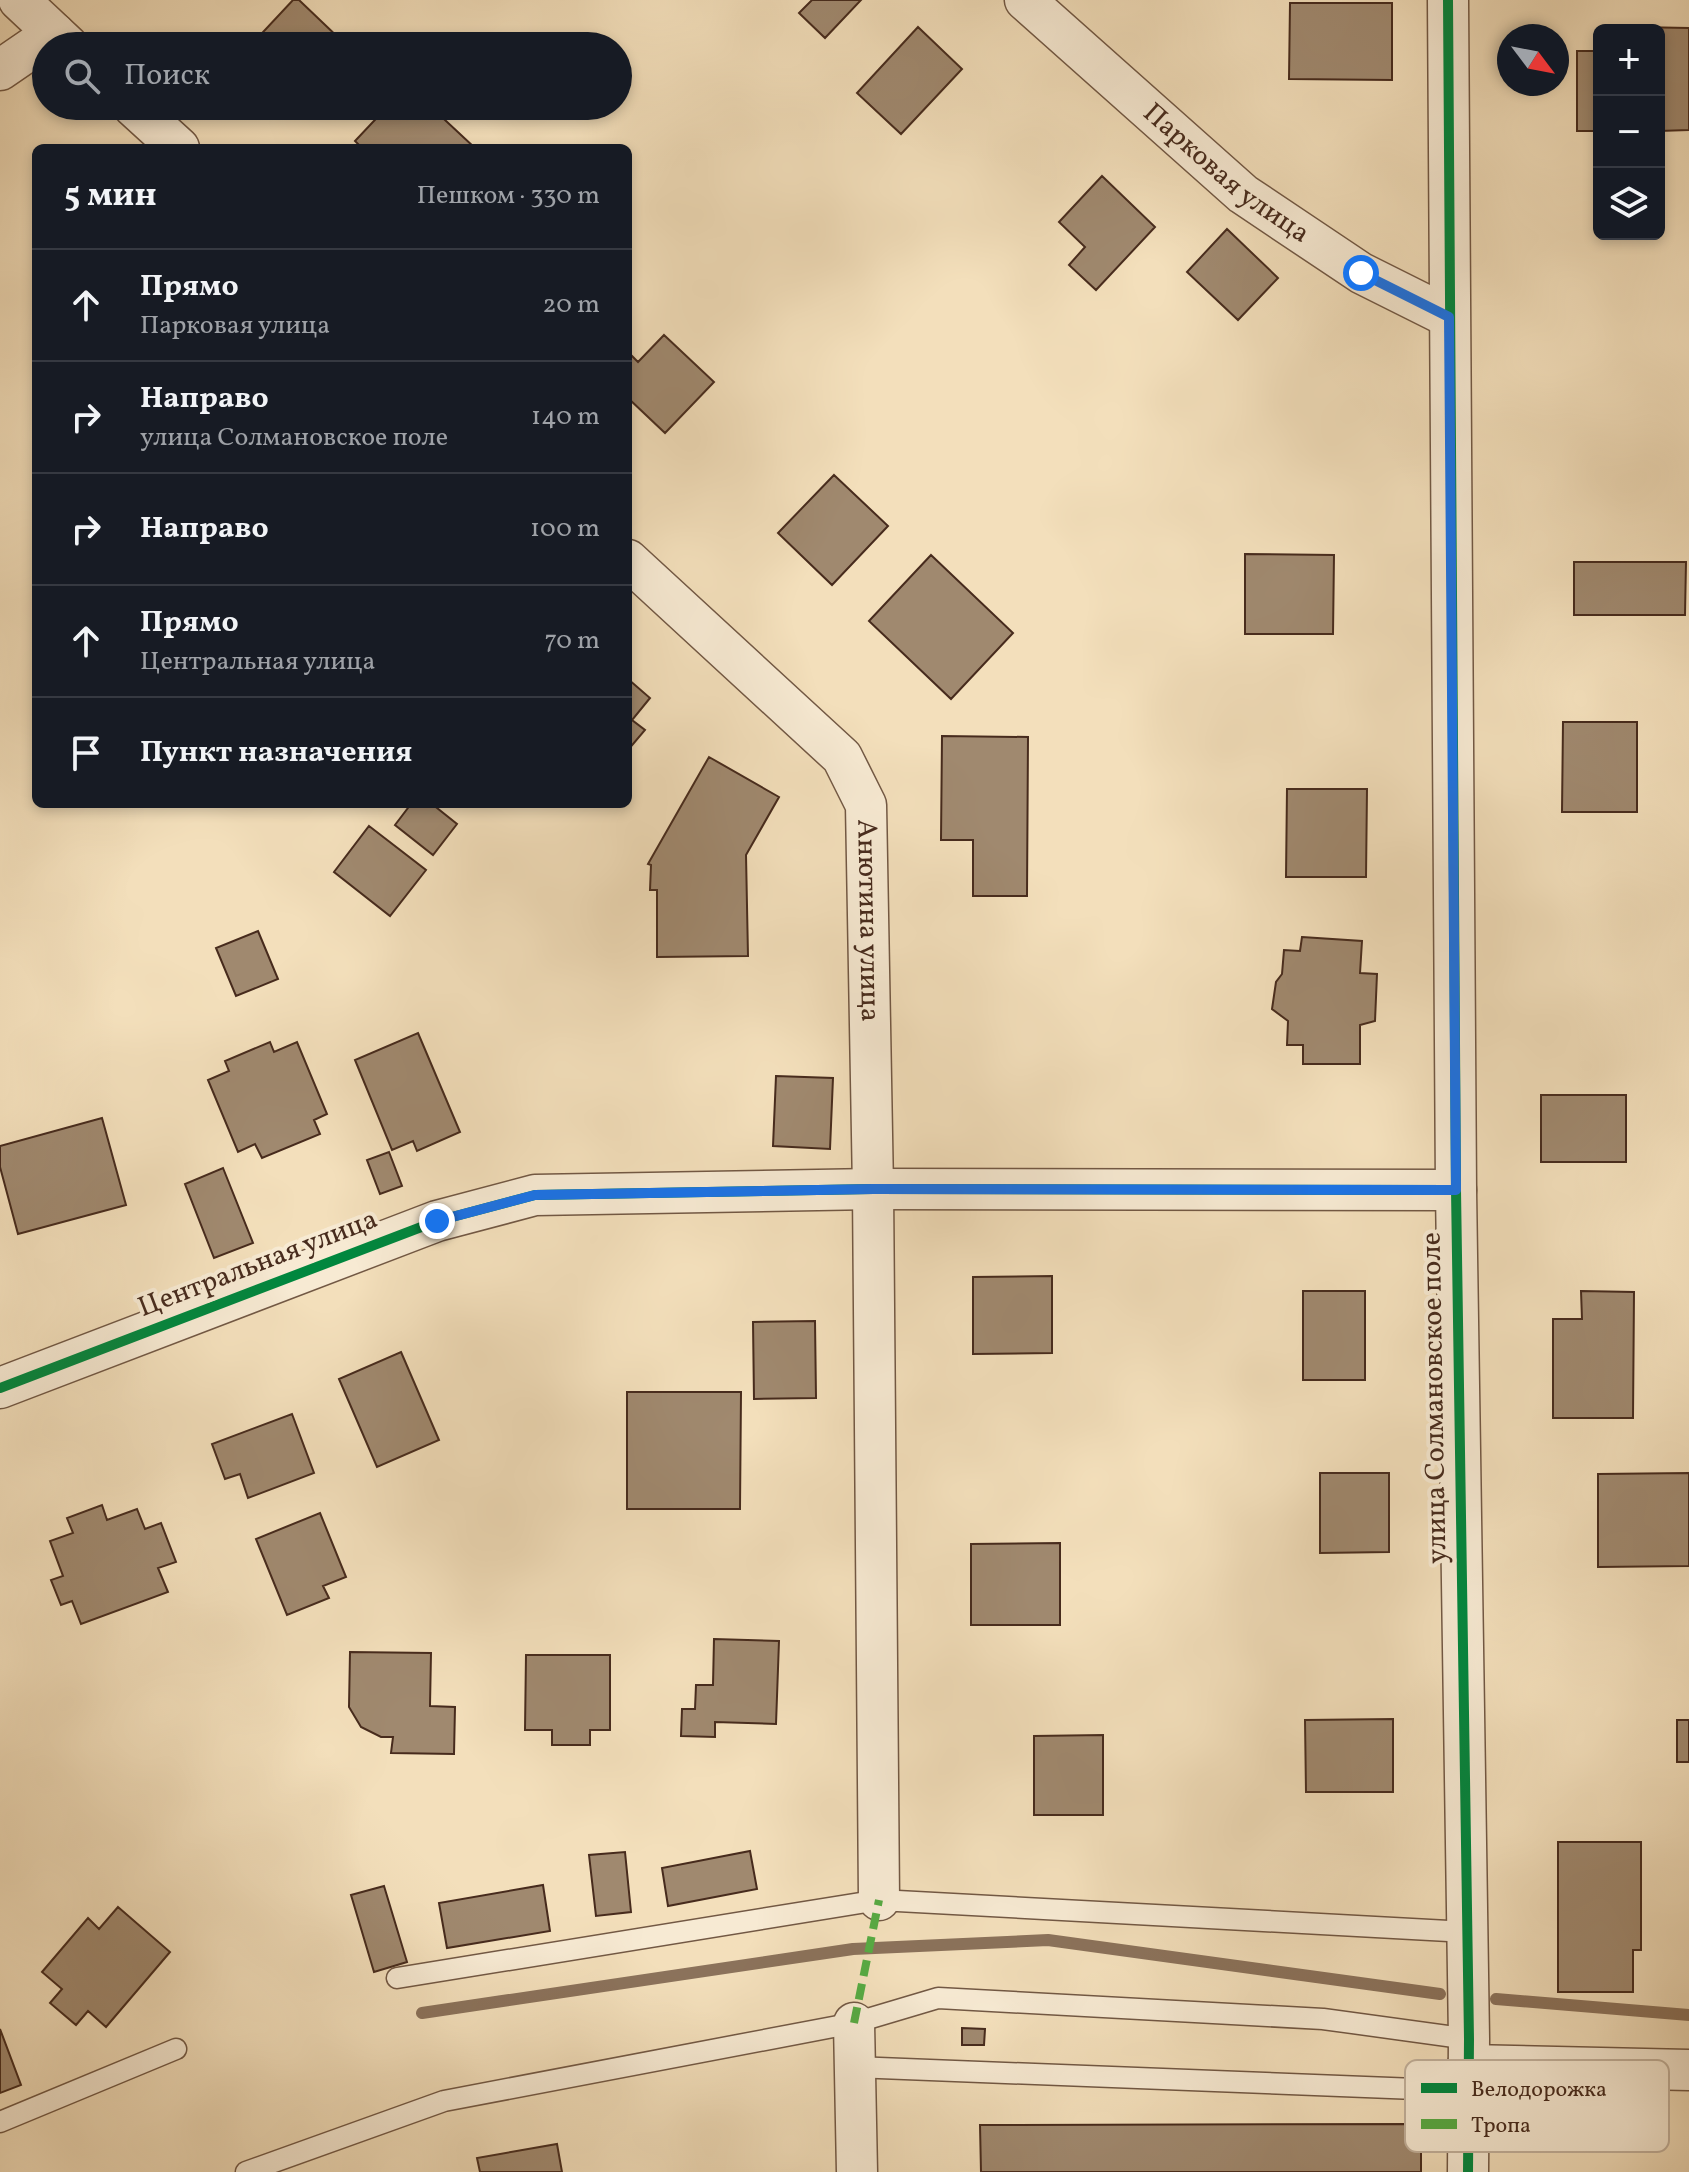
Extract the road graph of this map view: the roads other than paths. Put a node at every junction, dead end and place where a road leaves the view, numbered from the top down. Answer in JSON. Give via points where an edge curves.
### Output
{"nodes":[{"id":1,"x":19,"y":0,"type":"edge"},
{"id":2,"x":1025,"y":0,"type":"edge"},
{"id":3,"x":1448,"y":0,"type":"edge"},
{"id":4,"x":53,"y":32,"type":"edge"},
{"id":5,"x":32,"y":54,"type":"edge"},
{"id":6,"x":0,"y":70,"type":"edge"},
{"id":7,"x":148,"y":120,"type":"edge"},
{"id":8,"x":175,"y":144,"type":"edge"},
{"id":9,"x":1449,"y":317,"type":"junction"},
{"id":10,"x":632,"y":564,"type":"edge"},
{"id":11,"x":873,"y":1189,"type":"junction"},
{"id":12,"x":1456,"y":1190,"type":"junction"},
{"id":13,"x":0,"y":1388,"type":"edge"},
{"id":14,"x":879,"y":1900,"type":"junction"},
{"id":15,"x":1467,"y":1932,"type":"junction"},
{"id":16,"x":397,"y":1978,"type":"dead end"},
{"id":17,"x":854,"y":2023,"type":"junction"},
{"id":18,"x":176,"y":2049,"type":"dead end"},
{"id":19,"x":1452,"y":2060,"type":"edge"},
{"id":20,"x":1468,"y":2060,"type":"edge"},
{"id":21,"x":1405,"y":2065,"type":"edge"},
{"id":22,"x":854,"y":2067,"type":"junction"},
{"id":23,"x":1669,"y":2070,"type":"edge"},
{"id":24,"x":1689,"y":2070,"type":"edge"},
{"id":25,"x":0,"y":2122,"type":"edge"},
{"id":26,"x":246,"y":2172,"type":"edge"},
{"id":27,"x":857,"y":2172,"type":"edge"}],
"edges":[{"from":1,"to":4,"type":"street"},
{"from":2,"to":9,"type":"street","name":"Парковая улица","via":[[1243,194],[1361,273]]},
{"from":3,"to":9,"type":"street","name":"улица Солмановское поле"},
{"from":5,"to":6,"type":"street"},
{"from":7,"to":8,"type":"street"},
{"from":9,"to":12,"type":"street","name":"улица Солмановское поле"},
{"from":10,"to":11,"type":"street","name":"Анютина улица","via":[[842,757],[866,805]]},
{"from":11,"to":12,"type":"street","name":"Центральная улица"},
{"from":11,"to":13,"type":"street","name":"Центральная улица","via":[[535,1195],[437,1221]]},
{"from":11,"to":14,"type":"street","name":"Анютина улица"},
{"from":12,"to":15,"type":"street","name":"улица Солмановское поле"},
{"from":14,"to":15,"type":"lane"},
{"from":14,"to":16,"type":"lane"},
{"from":15,"to":20,"type":"street","name":"улица Солмановское поле"},
{"from":17,"to":19,"type":"lane","via":[[938,1998],[1323,2019]]},
{"from":17,"to":22,"type":"street"},
{"from":17,"to":26,"type":"lane","via":[[444,2101]]},
{"from":18,"to":25,"type":"lane"},
{"from":21,"to":22,"type":"lane"},
{"from":22,"to":27,"type":"street"},
{"from":23,"to":24,"type":"street"}]}
